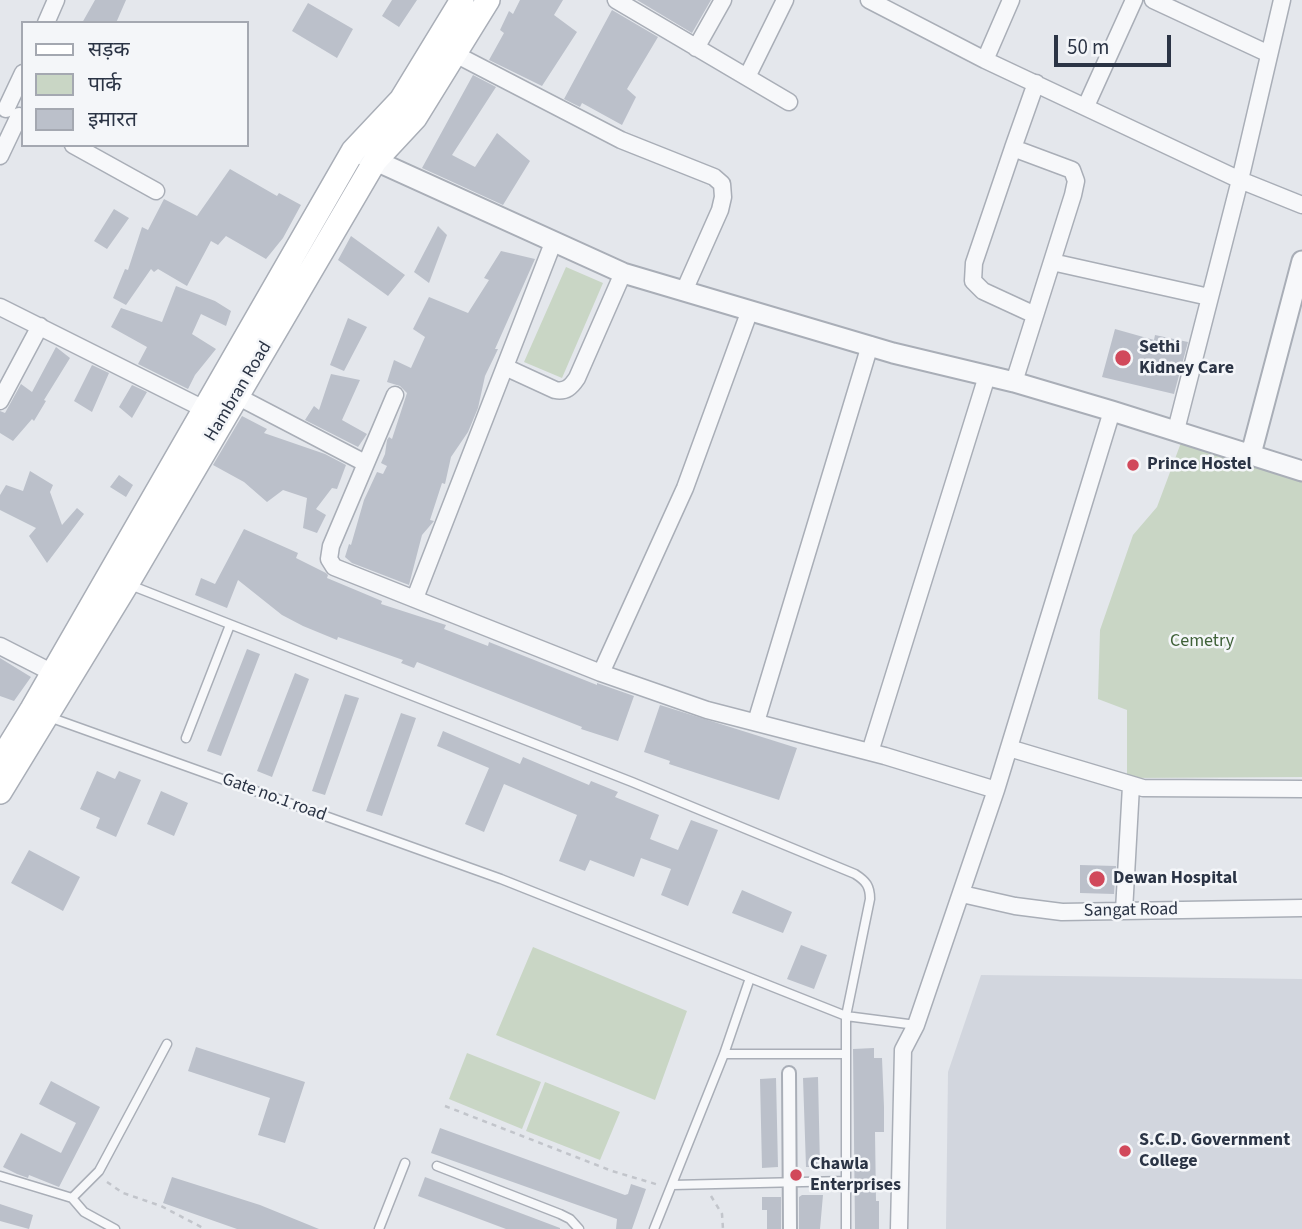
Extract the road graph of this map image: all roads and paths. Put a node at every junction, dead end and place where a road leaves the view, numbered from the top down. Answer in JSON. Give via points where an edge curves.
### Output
{"nodes":[{"id":1,"x":56,"y":0,"type":"edge"},
{"id":2,"x":462,"y":0,"type":"edge"},
{"id":3,"x":488,"y":0,"type":"edge"},
{"id":4,"x":616,"y":0,"type":"edge"},
{"id":5,"x":723,"y":0,"type":"edge"},
{"id":6,"x":785,"y":0,"type":"edge"},
{"id":7,"x":869,"y":0,"type":"edge"},
{"id":8,"x":1011,"y":0,"type":"edge"},
{"id":9,"x":1134,"y":0,"type":"edge"},
{"id":10,"x":1153,"y":0,"type":"edge"},
{"id":11,"x":1282,"y":0,"type":"edge"},
{"id":12,"x":47,"y":21,"type":"edge"},
{"id":13,"x":696,"y":48,"type":"junction"},
{"id":14,"x":454,"y":54,"type":"junction"},
{"id":15,"x":1269,"y":54,"type":"junction"},
{"id":16,"x":985,"y":60,"type":"junction"},
{"id":17,"x":747,"y":77,"type":"junction"},
{"id":18,"x":21,"y":80,"type":"edge"},
{"id":19,"x":1036,"y":83,"type":"junction"},
{"id":20,"x":789,"y":102,"type":"dead end"},
{"id":21,"x":1086,"y":106,"type":"junction"},
{"id":22,"x":12,"y":112,"type":"edge"},
{"id":23,"x":77,"y":147,"type":"edge"},
{"id":24,"x":1013,"y":148,"type":"junction"},
{"id":25,"x":353,"y":151,"type":"junction"},
{"id":26,"x":0,"y":156,"type":"edge"},
{"id":27,"x":375,"y":161,"type":"junction"},
{"id":28,"x":1240,"y":180,"type":"junction"},
{"id":29,"x":156,"y":191,"type":"dead end"},
{"id":30,"x":1302,"y":205,"type":"edge"},
{"id":31,"x":553,"y":243,"type":"junction"},
{"id":32,"x":1302,"y":261,"type":"edge"},
{"id":33,"x":1052,"y":262,"type":"junction"},
{"id":34,"x":622,"y":273,"type":"junction"},
{"id":35,"x":684,"y":291,"type":"junction"},
{"id":36,"x":1209,"y":297,"type":"junction"},
{"id":37,"x":0,"y":307,"type":"edge"},
{"id":38,"x":750,"y":310,"type":"junction"},
{"id":39,"x":1035,"y":315,"type":"junction"},
{"id":40,"x":40,"y":326,"type":"junction"},
{"id":41,"x":870,"y":345,"type":"junction"},
{"id":42,"x":505,"y":367,"type":"junction"},
{"id":43,"x":987,"y":376,"type":"junction"},
{"id":44,"x":1014,"y":382,"type":"junction"},
{"id":45,"x":227,"y":391,"type":"junction"},
{"id":46,"x":395,"y":396,"type":"dead end"},
{"id":47,"x":0,"y":401,"type":"edge"},
{"id":48,"x":1112,"y":411,"type":"junction"},
{"id":49,"x":213,"y":414,"type":"junction"},
{"id":50,"x":1176,"y":430,"type":"junction"},
{"id":51,"x":1251,"y":454,"type":"junction"},
{"id":52,"x":365,"y":463,"type":"junction"},
{"id":53,"x":1302,"y":471,"type":"edge"},
{"id":54,"x":127,"y":584,"type":"junction"},
{"id":55,"x":415,"y":598,"type":"junction"},
{"id":56,"x":230,"y":625,"type":"junction"},
{"id":57,"x":0,"y":646,"type":"edge"},
{"id":58,"x":53,"y":673,"type":"junction"},
{"id":59,"x":601,"y":673,"type":"junction"},
{"id":60,"x":47,"y":716,"type":"junction"},
{"id":61,"x":757,"y":722,"type":"junction"},
{"id":62,"x":186,"y":738,"type":"dead end"},
{"id":63,"x":1009,"y":748,"type":"junction"},
{"id":64,"x":870,"y":752,"type":"junction"},
{"id":65,"x":0,"y":761,"type":"edge"},
{"id":66,"x":1131,"y":786,"type":"junction"},
{"id":67,"x":1302,"y":789,"type":"edge"},
{"id":68,"x":996,"y":790,"type":"junction"},
{"id":69,"x":0,"y":792,"type":"edge"},
{"id":70,"x":962,"y":894,"type":"junction"},
{"id":71,"x":1302,"y":908,"type":"edge"},
{"id":72,"x":1124,"y":911,"type":"junction"},
{"id":73,"x":750,"y":978,"type":"junction"},
{"id":74,"x":846,"y":1016,"type":"junction"},
{"id":75,"x":916,"y":1026,"type":"junction"},
{"id":76,"x":167,"y":1044,"type":"dead end"},
{"id":77,"x":724,"y":1054,"type":"junction"},
{"id":78,"x":846,"y":1054,"type":"junction"},
{"id":79,"x":789,"y":1073,"type":"dead end"},
{"id":80,"x":445,"y":1106,"type":"dead end"},
{"id":81,"x":405,"y":1163,"type":"dead end"},
{"id":82,"x":437,"y":1166,"type":"dead end"},
{"id":83,"x":99,"y":1171,"type":"junction"},
{"id":84,"x":0,"y":1176,"type":"edge"},
{"id":85,"x":846,"y":1181,"type":"junction"},
{"id":86,"x":788,"y":1182,"type":"junction"},
{"id":87,"x":704,"y":1184,"type":"junction"},
{"id":88,"x":672,"y":1185,"type":"junction"},
{"id":89,"x":72,"y":1198,"type":"junction"},
{"id":90,"x":114,"y":1229,"type":"edge"},
{"id":91,"x":205,"y":1229,"type":"edge"},
{"id":92,"x":379,"y":1229,"type":"edge"},
{"id":93,"x":579,"y":1229,"type":"edge"},
{"id":94,"x":654,"y":1229,"type":"edge"},
{"id":95,"x":723,"y":1229,"type":"edge"},
{"id":96,"x":790,"y":1229,"type":"edge"},
{"id":97,"x":846,"y":1229,"type":"edge"},
{"id":98,"x":898,"y":1229,"type":"edge"}],
"edges":[{"from":1,"to":12,"type":"street"},
{"from":2,"to":25,"type":"main road","name":"Hambran Road","via":[[401,100]]},
{"from":3,"to":14,"type":"main road","name":"Hambran Road"},
{"from":4,"to":13,"type":"street"},
{"from":5,"to":13,"type":"street"},
{"from":6,"to":17,"type":"street"},
{"from":7,"to":16,"type":"street"},
{"from":8,"to":16,"type":"street"},
{"from":9,"to":21,"type":"street"},
{"from":10,"to":15,"type":"street"},
{"from":11,"to":15,"type":"street"},
{"from":13,"to":17,"type":"street"},
{"from":14,"to":27,"type":"main road","name":"Hambran Road","via":[[415,118]]},
{"from":14,"to":35,"type":"street","via":[[621,140],[722,184],[720,211]]},
{"from":15,"to":28,"type":"street"},
{"from":16,"to":19,"type":"street"},
{"from":17,"to":20,"type":"street"},
{"from":18,"to":22,"type":"street"},
{"from":19,"to":21,"type":"street"},
{"from":19,"to":24,"type":"street"},
{"from":21,"to":28,"type":"street"},
{"from":22,"to":26,"type":"street"},
{"from":23,"to":29,"type":"street"},
{"from":24,"to":33,"type":"street","via":[[1074,174],[1075,188]]},
{"from":24,"to":39,"type":"street","via":[[974,263],[973,281],[983,291]]},
{"from":25,"to":27,"type":"street"},
{"from":25,"to":45,"type":"main road","name":"Hambran Road"},
{"from":27,"to":31,"type":"street"},
{"from":27,"to":45,"type":"main road","name":"Hambran Road"},
{"from":28,"to":30,"type":"street"},
{"from":28,"to":36,"type":"street"},
{"from":31,"to":34,"type":"street"},
{"from":31,"to":42,"type":"street"},
{"from":32,"to":51,"type":"street"},
{"from":33,"to":36,"type":"street"},
{"from":33,"to":39,"type":"street"},
{"from":34,"to":35,"type":"street"},
{"from":34,"to":42,"type":"street","via":[[571,387],[555,390]]},
{"from":35,"to":38,"type":"street"},
{"from":36,"to":50,"type":"street"},
{"from":37,"to":40,"type":"street"},
{"from":38,"to":41,"type":"street"},
{"from":38,"to":59,"type":"street","via":[[685,488]]},
{"from":39,"to":44,"type":"street"},
{"from":40,"to":47,"type":"street"},
{"from":40,"to":49,"type":"street"},
{"from":41,"to":43,"type":"street"},
{"from":41,"to":61,"type":"street"},
{"from":42,"to":55,"type":"street"},
{"from":43,"to":44,"type":"street"},
{"from":43,"to":64,"type":"street"},
{"from":44,"to":48,"type":"street"},
{"from":45,"to":49,"type":"main road","name":"Hambran Road"},
{"from":45,"to":52,"type":"street"},
{"from":46,"to":52,"type":"street"},
{"from":48,"to":50,"type":"street"},
{"from":48,"to":63,"type":"street"},
{"from":49,"to":54,"type":"main road","name":"Hambran Road"},
{"from":49,"to":58,"type":"main road","name":"Hambran Road"},
{"from":50,"to":51,"type":"street"},
{"from":51,"to":53,"type":"street"},
{"from":52,"to":55,"type":"street","via":[[331,546],[330,562]]},
{"from":54,"to":56,"type":"lane"},
{"from":54,"to":60,"type":"main road","name":"Hambran Road"},
{"from":55,"to":59,"type":"street"},
{"from":56,"to":62,"type":"lane"},
{"from":56,"to":74,"type":"lane","via":[[632,782],[863,879],[870,888],[869,907]]},
{"from":57,"to":58,"type":"street"},
{"from":58,"to":65,"type":"main road","name":"Hambran Road"},
{"from":59,"to":61,"type":"street","via":[[707,710]]},
{"from":60,"to":69,"type":"main road","name":"Hambran Road"},
{"from":60,"to":73,"type":"lane","name":"Gate no.1 road","via":[[501,880]]},
{"from":61,"to":64,"type":"street"},
{"from":63,"to":66,"type":"street"},
{"from":63,"to":68,"type":"street"},
{"from":64,"to":68,"type":"street"},
{"from":66,"to":67,"type":"street"},
{"from":66,"to":72,"type":"street"},
{"from":68,"to":70,"type":"street"},
{"from":70,"to":72,"type":"street","name":"Sangat Road","via":[[1037,910]]},
{"from":70,"to":75,"type":"street"},
{"from":71,"to":72,"type":"street","name":"Sangat Road"},
{"from":73,"to":74,"type":"lane","name":"Gate no.1 road"},
{"from":73,"to":77,"type":"lane"},
{"from":74,"to":75,"type":"lane","name":"Gate no.1 road"},
{"from":74,"to":78,"type":"lane"},
{"from":75,"to":98,"type":"street","via":[[903,1050]]},
{"from":76,"to":83,"type":"lane"},
{"from":77,"to":78,"type":"lane"},
{"from":77,"to":88,"type":"lane"},
{"from":78,"to":85,"type":"lane"},
{"from":79,"to":86,"type":"street"},
{"from":80,"to":88,"type":"path","via":[[612,1171],[655,1185]]},
{"from":81,"to":92,"type":"lane"},
{"from":82,"to":93,"type":"lane","via":[[560,1214]]},
{"from":83,"to":89,"type":"lane"},
{"from":83,"to":91,"type":"path","via":[[108,1184],[123,1193]]},
{"from":84,"to":89,"type":"lane"},
{"from":85,"to":86,"type":"lane"},
{"from":85,"to":97,"type":"lane"},
{"from":86,"to":87,"type":"lane"},
{"from":86,"to":96,"type":"street"},
{"from":87,"to":88,"type":"lane"},
{"from":87,"to":95,"type":"path","via":[[722,1214]]},
{"from":88,"to":94,"type":"lane"},
{"from":89,"to":90,"type":"lane","via":[[85,1212]]}]}
